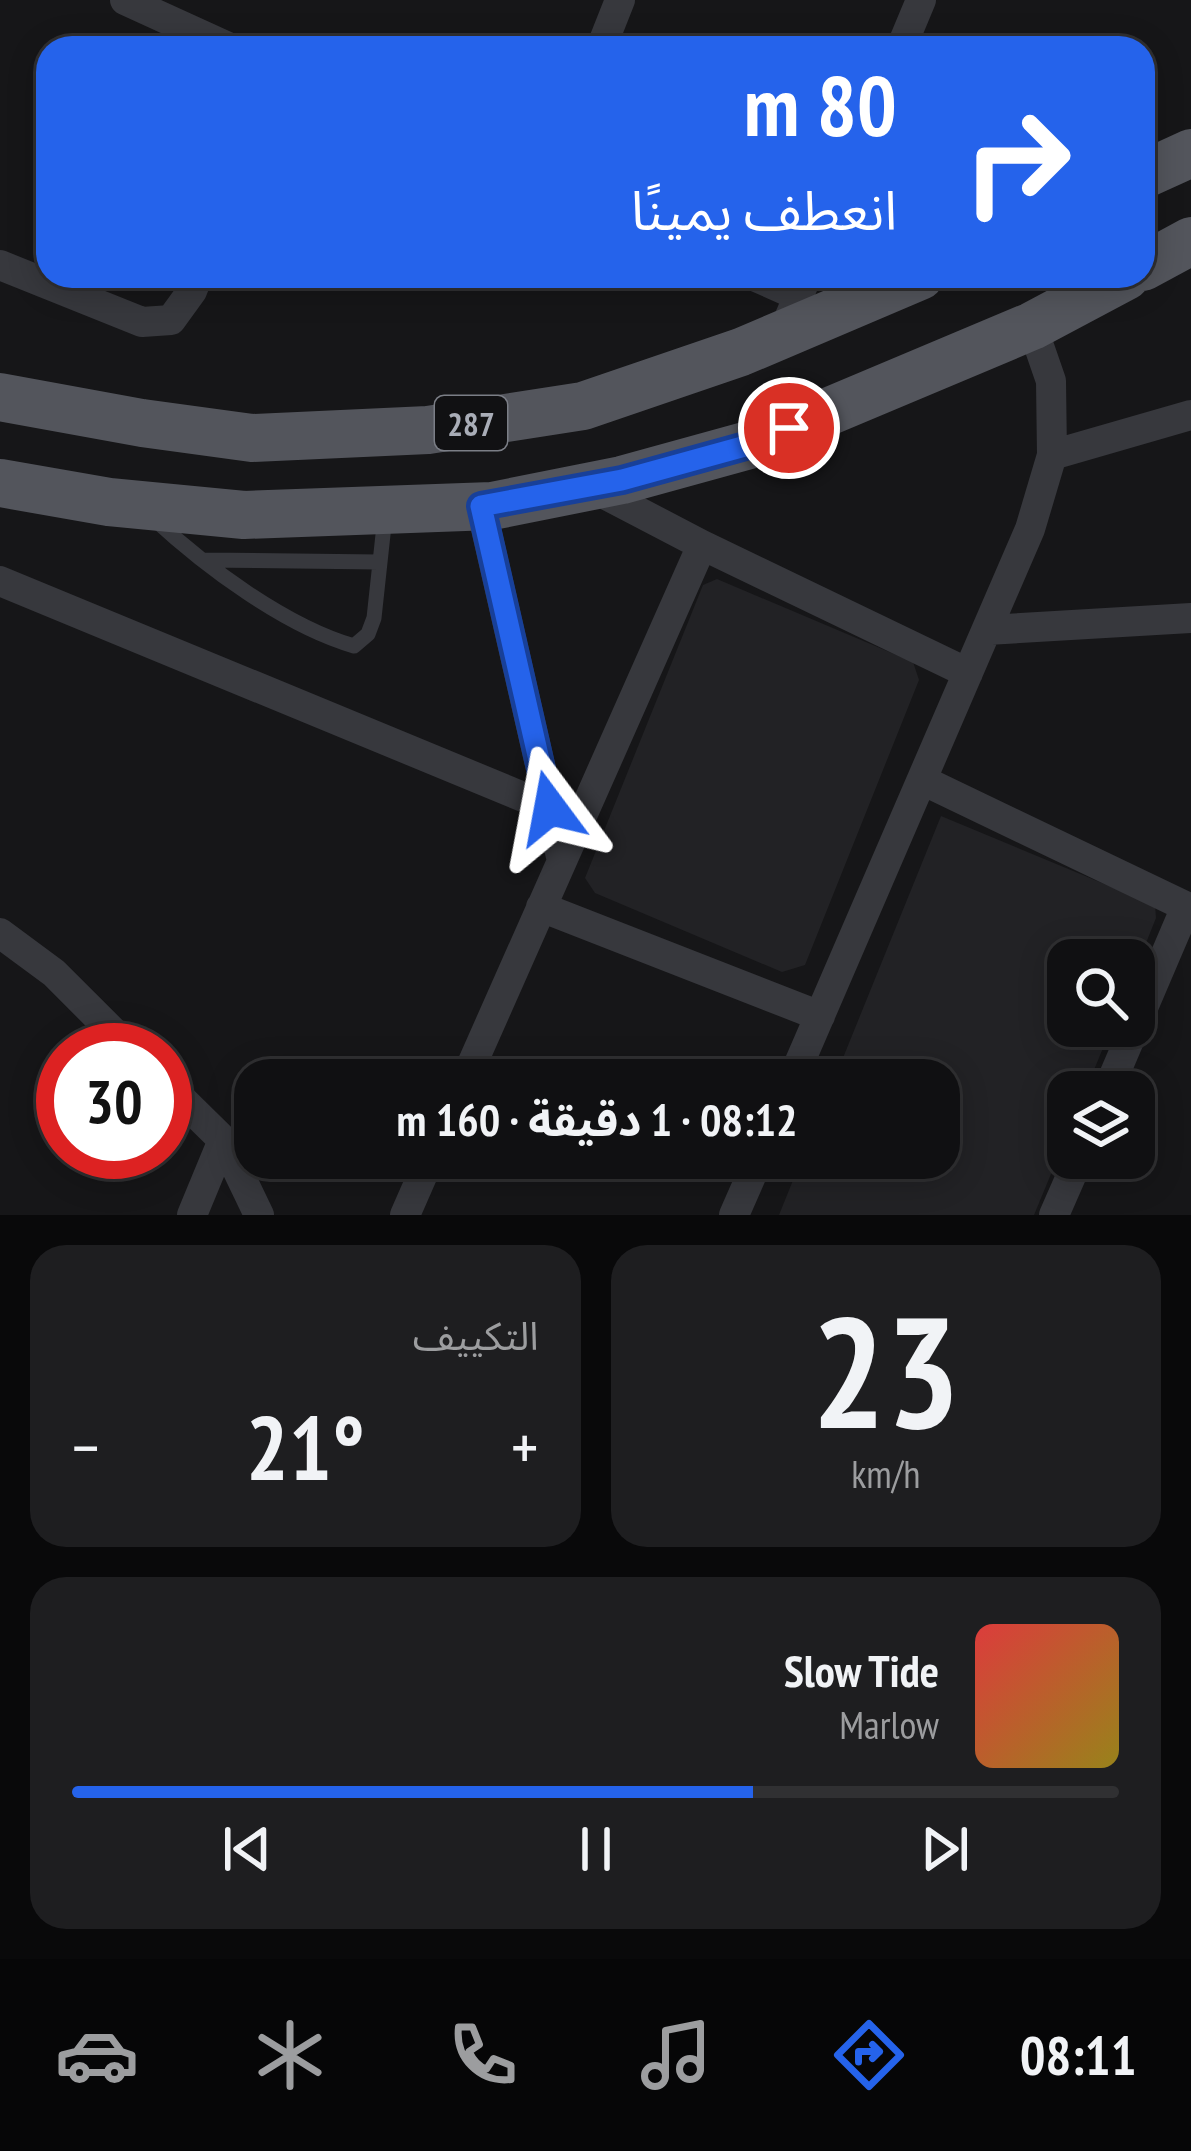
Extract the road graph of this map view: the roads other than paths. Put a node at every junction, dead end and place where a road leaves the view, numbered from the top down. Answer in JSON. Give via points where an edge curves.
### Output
{"nodes":[{"id":1,"x":124,"y":0,"type":"edge"},
{"id":2,"x":620,"y":0,"type":"edge"},
{"id":3,"x":921,"y":0,"type":"edge"},
{"id":4,"x":204,"y":36,"type":"edge"},
{"id":5,"x":606,"y":36,"type":"edge"},
{"id":6,"x":907,"y":36,"type":"edge"},
{"id":7,"x":1191,"y":153,"type":"edge"},
{"id":8,"x":1155,"y":170,"type":"edge"},
{"id":9,"x":1191,"y":242,"type":"edge"},
{"id":10,"x":1155,"y":261,"type":"edge"},
{"id":11,"x":0,"y":265,"type":"edge"},
{"id":12,"x":36,"y":279,"type":"edge"},
{"id":13,"x":57,"y":288,"type":"edge"},
{"id":14,"x":193,"y":288,"type":"edge"},
{"id":15,"x":863,"y":288,"type":"edge"},
{"id":16,"x":1103,"y":288,"type":"edge"},
{"id":17,"x":796,"y":302,"type":"edge"},
{"id":18,"x":1032,"y":326,"type":"junction"},
{"id":19,"x":0,"y":398,"type":"edge"},
{"id":20,"x":1191,"y":415,"type":"edge"},
{"id":21,"x":1052,"y":455,"type":"junction"},
{"id":22,"x":0,"y":483,"type":"edge"},
{"id":23,"x":591,"y":487,"type":"junction"},
{"id":24,"x":130,"y":504,"type":"junction"},
{"id":25,"x":481,"y":506,"type":"junction"},
{"id":26,"x":386,"y":510,"type":"junction"},
{"id":27,"x":702,"y":545,"type":"junction"},
{"id":28,"x":201,"y":560,"type":"junction"},
{"id":29,"x":379,"y":562,"type":"junction"},
{"id":30,"x":0,"y":580,"type":"edge"},
{"id":31,"x":1191,"y":619,"type":"edge"},
{"id":32,"x":987,"y":630,"type":"junction"},
{"id":33,"x":968,"y":673,"type":"junction"},
{"id":34,"x":922,"y":780,"type":"junction"},
{"id":35,"x":550,"y":808,"type":"junction"},
{"id":36,"x":562,"y":861,"type":"junction"},
{"id":37,"x":541,"y":907,"type":"junction"},
{"id":38,"x":1188,"y":908,"type":"edge"},
{"id":39,"x":0,"y":933,"type":"edge"},
{"id":40,"x":820,"y":1016,"type":"junction"},
{"id":41,"x":104,"y":1023,"type":"edge"},
{"id":42,"x":474,"y":1059,"type":"edge"},
{"id":43,"x":801,"y":1059,"type":"edge"},
{"id":44,"x":1116,"y":1071,"type":"edge"},
{"id":45,"x":192,"y":1110,"type":"edge"},
{"id":46,"x":223,"y":1140,"type":"junction"},
{"id":47,"x":421,"y":1179,"type":"edge"},
{"id":48,"x":750,"y":1179,"type":"edge"},
{"id":49,"x":1070,"y":1179,"type":"edge"},
{"id":50,"x":192,"y":1215,"type":"edge"},
{"id":51,"x":260,"y":1215,"type":"edge"},
{"id":52,"x":405,"y":1215,"type":"edge"},
{"id":53,"x":734,"y":1215,"type":"edge"},
{"id":54,"x":1054,"y":1215,"type":"edge"}],
"edges":[{"from":1,"to":4,"type":"street"},
{"from":2,"to":5,"type":"street"},
{"from":3,"to":6,"type":"street"},
{"from":7,"to":8,"type":"main road"},
{"from":9,"to":10,"type":"main road"},
{"from":11,"to":12,"type":"street"},
{"from":13,"to":14,"type":"street","via":[[142,322],[171,320]]},
{"from":15,"to":17,"type":"main road","number":"287"},
{"from":16,"to":18,"type":"main road","number":"287"},
{"from":17,"to":19,"type":"main road","number":"287","via":[[741,352],[583,406],[428,430],[252,438]]},
{"from":18,"to":21,"type":"street","via":[[1051,381]]},
{"from":18,"to":23,"type":"main road","number":"287","via":[[749,445]]},
{"from":20,"to":21,"type":"street"},
{"from":21,"to":32,"type":"street"},
{"from":22,"to":24,"type":"main road","number":"287"},
{"from":23,"to":25,"type":"main road","number":"287"},
{"from":23,"to":27,"type":"street"},
{"from":24,"to":26,"type":"main road","number":"287","via":[[244,515]]},
{"from":24,"to":28,"type":"lane"},
{"from":25,"to":26,"type":"main road","number":"287"},
{"from":25,"to":35,"type":"street"},
{"from":26,"to":29,"type":"lane"},
{"from":27,"to":33,"type":"street"},
{"from":27,"to":36,"type":"street"},
{"from":28,"to":29,"type":"lane"},
{"from":28,"to":29,"type":"lane","via":[[309,630],[354,646],[374,618]]},
{"from":30,"to":35,"type":"street"},
{"from":31,"to":32,"type":"street"},
{"from":32,"to":33,"type":"street"},
{"from":33,"to":34,"type":"street"},
{"from":34,"to":38,"type":"street"},
{"from":34,"to":40,"type":"street"},
{"from":35,"to":36,"type":"street"},
{"from":36,"to":37,"type":"street"},
{"from":37,"to":40,"type":"street"},
{"from":37,"to":42,"type":"street"},
{"from":38,"to":44,"type":"street"},
{"from":39,"to":41,"type":"street"},
{"from":40,"to":43,"type":"street"},
{"from":45,"to":46,"type":"street"},
{"from":46,"to":50,"type":"street"},
{"from":46,"to":51,"type":"street"},
{"from":47,"to":52,"type":"street"},
{"from":48,"to":53,"type":"street"},
{"from":49,"to":54,"type":"street"}]}
